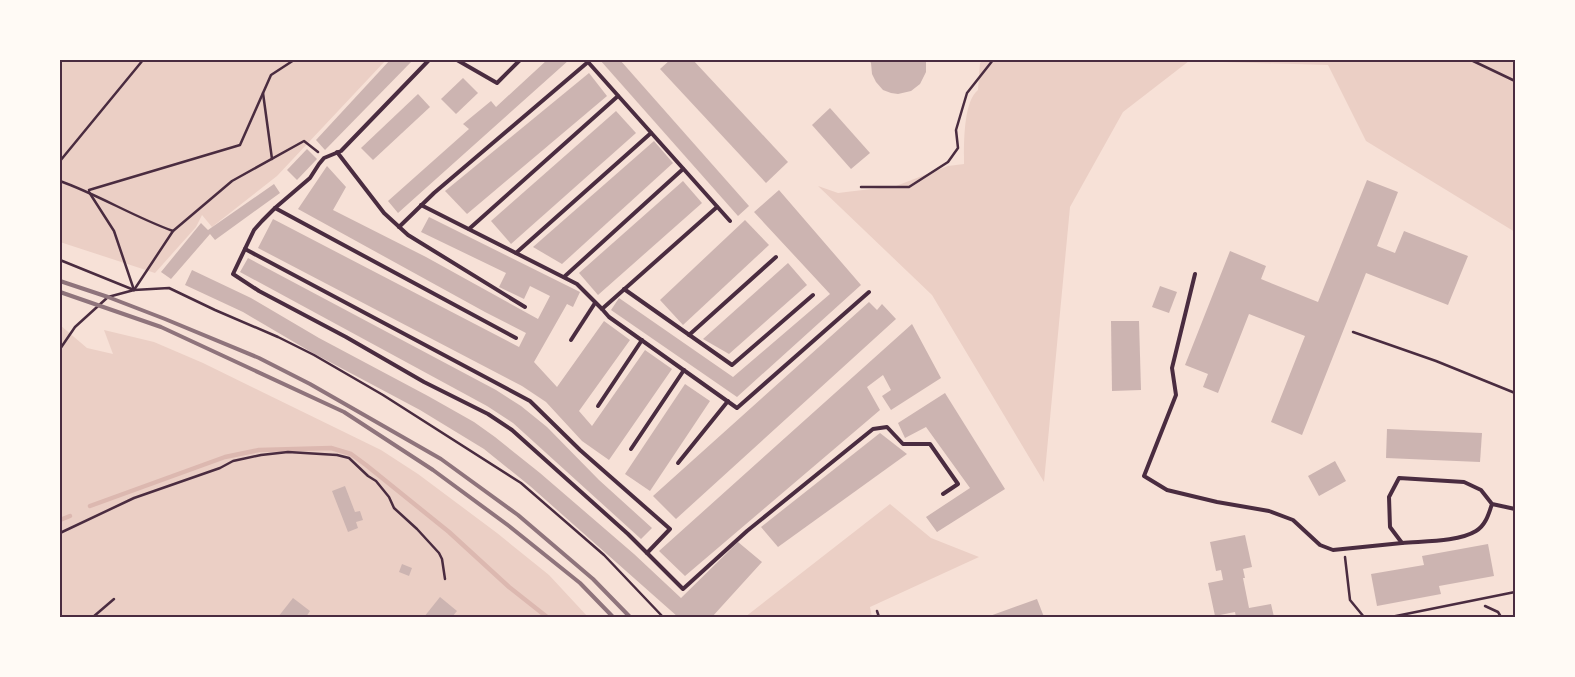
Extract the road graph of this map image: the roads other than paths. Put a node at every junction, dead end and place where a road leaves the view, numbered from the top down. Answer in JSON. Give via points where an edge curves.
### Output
{"nodes":[{"id":1,"x":429,"y":60,"type":"edge"},
{"id":2,"x":458,"y":60,"type":"edge"},
{"id":3,"x":520,"y":60,"type":"edge"},
{"id":4,"x":618,"y":96,"type":"junction"},
{"id":5,"x":651,"y":133,"type":"junction"},
{"id":6,"x":337,"y":152,"type":"junction"},
{"id":7,"x":683,"y":169,"type":"junction"},
{"id":8,"x":421,"y":205,"type":"junction"},
{"id":9,"x":717,"y":207,"type":"junction"},
{"id":10,"x":275,"y":208,"type":"junction"},
{"id":11,"x":730,"y":221,"type":"dead end"},
{"id":12,"x":399,"y":227,"type":"junction"},
{"id":13,"x":469,"y":230,"type":"junction"},
{"id":14,"x":245,"y":249,"type":"junction"},
{"id":15,"x":516,"y":253,"type":"junction"},
{"id":16,"x":776,"y":257,"type":"dead end"},
{"id":17,"x":1195,"y":274,"type":"dead end"},
{"id":18,"x":564,"y":278,"type":"junction"},
{"id":19,"x":624,"y":289,"type":"junction"},
{"id":20,"x":869,"y":292,"type":"dead end"},
{"id":21,"x":813,"y":295,"type":"dead end"},
{"id":22,"x":595,"y":303,"type":"junction"},
{"id":23,"x":525,"y":307,"type":"dead end"},
{"id":24,"x":602,"y":309,"type":"junction"},
{"id":25,"x":689,"y":334,"type":"junction"},
{"id":26,"x":516,"y":338,"type":"dead end"},
{"id":27,"x":571,"y":340,"type":"dead end"},
{"id":28,"x":642,"y":340,"type":"junction"},
{"id":29,"x":684,"y":370,"type":"junction"},
{"id":30,"x":728,"y":401,"type":"junction"},
{"id":31,"x":598,"y":406,"type":"dead end"},
{"id":32,"x":631,"y":449,"type":"dead end"},
{"id":33,"x":678,"y":463,"type":"dead end"},
{"id":34,"x":943,"y":494,"type":"dead end"},
{"id":35,"x":1492,"y":504,"type":"junction"},
{"id":36,"x":1515,"y":509,"type":"edge"},
{"id":37,"x":1402,"y":543,"type":"junction"},
{"id":38,"x":648,"y":553,"type":"junction"}],
"edges":[{"from":1,"to":6,"type":"lane"},
{"from":2,"to":3,"type":"lane","via":[[497,83]]},
{"from":4,"to":5,"type":"lane"},
{"from":4,"to":8,"type":"lane","via":[[588,62]]},
{"from":4,"to":13,"type":"lane"},
{"from":5,"to":7,"type":"lane"},
{"from":5,"to":15,"type":"lane"},
{"from":6,"to":10,"type":"lane","via":[[324,158],[310,178]]},
{"from":6,"to":12,"type":"lane","via":[[384,213]]},
{"from":7,"to":9,"type":"lane"},
{"from":7,"to":18,"type":"lane"},
{"from":8,"to":12,"type":"lane"},
{"from":8,"to":13,"type":"lane"},
{"from":9,"to":11,"type":"lane"},
{"from":9,"to":19,"type":"lane"},
{"from":10,"to":14,"type":"lane","via":[[254,230]]},
{"from":10,"to":26,"type":"lane"},
{"from":12,"to":23,"type":"lane"},
{"from":13,"to":15,"type":"lane"},
{"from":14,"to":38,"type":"lane","via":[[233,274],[512,430]]},
{"from":14,"to":38,"type":"lane","via":[[530,401],[670,529]]},
{"from":15,"to":18,"type":"lane"},
{"from":16,"to":25,"type":"lane"},
{"from":17,"to":37,"type":"lane","via":[[1172,368],[1176,395],[1144,476],[1167,490],[1269,511],[1293,520],[1320,545],[1332,550]]},
{"from":18,"to":22,"type":"lane","via":[[577,284]]},
{"from":19,"to":24,"type":"lane"},
{"from":19,"to":25,"type":"lane"},
{"from":20,"to":30,"type":"lane","via":[[737,408]]},
{"from":21,"to":25,"type":"lane","via":[[732,365]]},
{"from":22,"to":24,"type":"lane"},
{"from":22,"to":27,"type":"lane"},
{"from":24,"to":28,"type":"lane"},
{"from":28,"to":29,"type":"lane"},
{"from":28,"to":31,"type":"lane"},
{"from":29,"to":30,"type":"lane"},
{"from":29,"to":32,"type":"lane"},
{"from":30,"to":33,"type":"lane"},
{"from":34,"to":38,"type":"lane","via":[[958,484],[930,444],[903,444],[887,427],[872,429],[747,530],[684,589]]},
{"from":35,"to":36,"type":"lane"},
{"from":35,"to":37,"type":"lane","via":[[1488,518],[1478,530],[1459,538]]},
{"from":35,"to":37,"type":"lane","via":[[1482,490],[1464,482],[1399,478],[1389,497],[1390,527]]}]}
